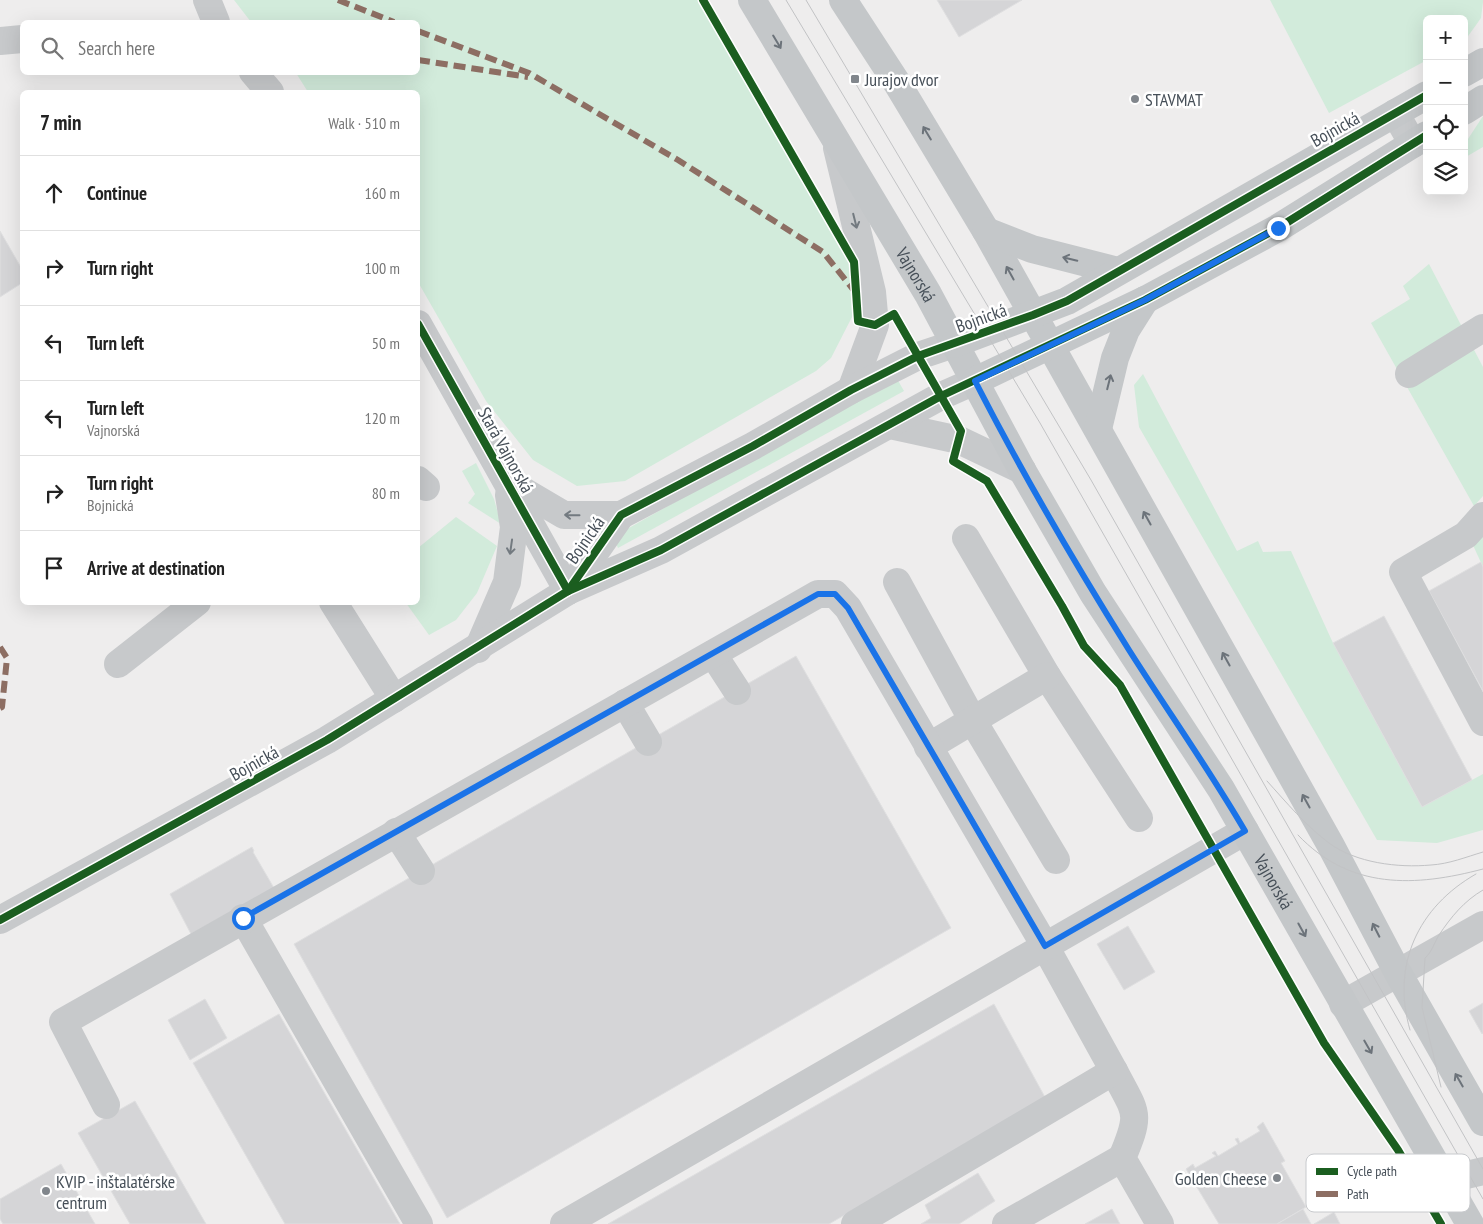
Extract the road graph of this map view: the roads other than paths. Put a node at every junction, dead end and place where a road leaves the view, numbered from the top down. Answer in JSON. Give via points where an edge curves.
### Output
{"nodes":[{"id":1,"x":207,"y":0,"type":"edge"},
{"id":2,"x":752,"y":0,"type":"edge"},
{"id":3,"x":843,"y":0,"type":"edge"},
{"id":4,"x":215,"y":20,"type":"edge"},
{"id":5,"x":20,"y":39,"type":"edge"},
{"id":6,"x":0,"y":41,"type":"edge"},
{"id":7,"x":1483,"y":62,"type":"edge"},
{"id":8,"x":1468,"y":71,"type":"edge"},
{"id":9,"x":256,"y":75,"type":"edge"},
{"id":10,"x":268,"y":90,"type":"edge"},
{"id":11,"x":1423,"y":97,"type":"edge"},
{"id":12,"x":1483,"y":99,"type":"edge"},
{"id":13,"x":1468,"y":108,"type":"edge"},
{"id":14,"x":1395,"y":113,"type":"junction"},
{"id":15,"x":835,"y":139,"type":"junction"},
{"id":16,"x":1420,"y":140,"type":"edge"},
{"id":17,"x":986,"y":231,"type":"junction"},
{"id":18,"x":1118,"y":271,"type":"junction"},
{"id":19,"x":1145,"y":300,"type":"junction"},
{"id":20,"x":1033,"y":316,"type":"junction"},
{"id":21,"x":420,"y":328,"type":"edge"},
{"id":22,"x":1483,"y":328,"type":"edge"},
{"id":23,"x":954,"y":344,"type":"junction"},
{"id":24,"x":1051,"y":346,"type":"junction"},
{"id":25,"x":1409,"y":374,"type":"dead end"},
{"id":26,"x":975,"y":381,"type":"junction"},
{"id":27,"x":851,"y":390,"type":"junction"},
{"id":28,"x":890,"y":425,"type":"junction"},
{"id":29,"x":1098,"y":429,"type":"junction"},
{"id":30,"x":1022,"y":470,"type":"junction"},
{"id":31,"x":507,"y":481,"type":"junction"},
{"id":32,"x":621,"y":515,"type":"junction"},
{"id":33,"x":1483,"y":516,"type":"edge"},
{"id":34,"x":966,"y":538,"type":"dead end"},
{"id":35,"x":897,"y":582,"type":"dead end"},
{"id":36,"x":568,"y":592,"type":"junction"},
{"id":37,"x":193,"y":605,"type":"edge"},
{"id":38,"x":335,"y":605,"type":"edge"},
{"id":39,"x":478,"y":649,"type":"junction"},
{"id":40,"x":713,"y":654,"type":"junction"},
{"id":41,"x":118,"y":664,"type":"dead end"},
{"id":42,"x":1047,"y":676,"type":"junction"},
{"id":43,"x":737,"y":691,"type":"dead end"},
{"id":44,"x":394,"y":699,"type":"junction"},
{"id":45,"x":625,"y":703,"type":"junction"},
{"id":46,"x":973,"y":720,"type":"junction"},
{"id":47,"x":1483,"y":722,"type":"edge"},
{"id":48,"x":648,"y":742,"type":"dead end"},
{"id":49,"x":928,"y":747,"type":"junction"},
{"id":50,"x":1139,"y":818,"type":"dead end"},
{"id":51,"x":1245,"y":831,"type":"junction"},
{"id":52,"x":396,"y":832,"type":"junction"},
{"id":53,"x":1056,"y":860,"type":"dead end"},
{"id":54,"x":421,"y":871,"type":"dead end"},
{"id":55,"x":243,"y":918,"type":"junction"},
{"id":56,"x":0,"y":920,"type":"edge"},
{"id":57,"x":1483,"y":925,"type":"edge"},
{"id":58,"x":1045,"y":946,"type":"junction"},
{"id":59,"x":1398,"y":974,"type":"junction"},
{"id":60,"x":1343,"y":1004,"type":"junction"},
{"id":61,"x":1114,"y":1072,"type":"junction"},
{"id":62,"x":106,"y":1105,"type":"dead end"},
{"id":63,"x":1483,"y":1122,"type":"edge"},
{"id":64,"x":1430,"y":1154,"type":"edge"},
{"id":65,"x":1122,"y":1158,"type":"junction"},
{"id":66,"x":1483,"y":1171,"type":"edge"},
{"id":67,"x":1470,"y":1174,"type":"edge"},
{"id":68,"x":1463,"y":1212,"type":"edge"},
{"id":69,"x":419,"y":1224,"type":"edge"},
{"id":70,"x":564,"y":1224,"type":"edge"},
{"id":71,"x":854,"y":1224,"type":"edge"},
{"id":72,"x":1006,"y":1224,"type":"edge"},
{"id":73,"x":1160,"y":1224,"type":"edge"},
{"id":74,"x":1470,"y":1224,"type":"edge"}],
"edges":[{"from":1,"to":4,"type":"street"},
{"from":2,"to":15,"type":"main road","name":"Vajnorská","one_way":true},
{"from":17,"to":3,"type":"main road","one_way":true},
{"from":5,"to":6,"type":"street"},
{"from":7,"to":8,"type":"main road"},
{"from":9,"to":10,"type":"street"},
{"from":11,"to":14,"type":"main road","name":"Bojnická"},
{"from":12,"to":13,"type":"main road"},
{"from":14,"to":16,"type":"street"},
{"from":14,"to":18,"type":"main road","name":"Bojnická"},
{"from":15,"to":23,"type":"main road","name":"Vajnorská","via":[[928,294]]},
{"from":15,"to":27,"type":"street","one_way":true,"via":[[872,292],[875,325]]},
{"from":16,"to":19,"type":"main road","name":"Bojnická","via":[[1278,228]]},
{"from":18,"to":17,"type":"main road","one_way":true,"via":[[1032,249]]},
{"from":20,"to":17,"type":"main road","one_way":true},
{"from":18,"to":20,"type":"main road","name":"Bojnická","via":[[1068,301]]},
{"from":19,"to":24,"type":"main road","name":"Bojnická"},
{"from":29,"to":19,"type":"main road","one_way":true,"via":[[1115,358],[1126,330]]},
{"from":20,"to":23,"type":"main road","name":"Bojnická"},
{"from":20,"to":24,"type":"main road"},
{"from":21,"to":31,"type":"street","name":"Stará Vajnorská"},
{"from":22,"to":25,"type":"street"},
{"from":23,"to":26,"type":"main road","name":"Vajnorská"},
{"from":23,"to":27,"type":"street","name":"Bojnická","via":[[918,356]]},
{"from":24,"to":26,"type":"main road","name":"Bojnická"},
{"from":24,"to":29,"type":"main road"},
{"from":26,"to":28,"type":"street","name":"Bojnická"},
{"from":26,"to":30,"type":"main road","name":"Vajnorská"},
{"from":27,"to":32,"type":"street","name":"Bojnická"},
{"from":28,"to":30,"type":"street","via":[[959,440]]},
{"from":28,"to":36,"type":"street","name":"Bojnická","via":[[661,550]]},
{"from":59,"to":29,"type":"main road","one_way":true,"via":[[1325,835]]},
{"from":30,"to":51,"type":"main road","name":"Vajnorská","via":[[1093,593]]},
{"from":32,"to":31,"type":"street","name":"Bojnická","one_way":true,"via":[[564,515]]},
{"from":31,"to":36,"type":"street","name":"Stará Vajnorská"},
{"from":31,"to":39,"type":"street","name":"Stará Vajnorská","one_way":true,"via":[[514,528],[507,582]]},
{"from":32,"to":36,"type":"street","name":"Bojnická"},
{"from":33,"to":47,"type":"street","via":[[1466,535],[1403,572]]},
{"from":34,"to":42,"type":"street"},
{"from":35,"to":46,"type":"street"},
{"from":36,"to":39,"type":"street","name":"Bojnická"},
{"from":37,"to":41,"type":"street"},
{"from":38,"to":44,"type":"street"},
{"from":39,"to":44,"type":"street","name":"Bojnická"},
{"from":40,"to":43,"type":"street"},
{"from":40,"to":45,"type":"street"},
{"from":40,"to":49,"type":"street","via":[[818,594],[835,594],[848,608]]},
{"from":42,"to":46,"type":"street"},
{"from":42,"to":50,"type":"street"},
{"from":44,"to":56,"type":"street","name":"Bojnická","via":[[327,740]]},
{"from":45,"to":48,"type":"street"},
{"from":45,"to":52,"type":"street"},
{"from":46,"to":49,"type":"street"},
{"from":46,"to":53,"type":"street"},
{"from":49,"to":58,"type":"street"},
{"from":51,"to":58,"type":"street"},
{"from":51,"to":60,"type":"main road","name":"Vajnorská","one_way":true},
{"from":52,"to":54,"type":"street"},
{"from":52,"to":55,"type":"street"},
{"from":55,"to":62,"type":"street","via":[[63,1022]]},
{"from":55,"to":69,"type":"street"},
{"from":57,"to":59,"type":"street"},
{"from":58,"to":61,"type":"street"},
{"from":58,"to":70,"type":"street"},
{"from":59,"to":60,"type":"street"},
{"from":63,"to":59,"type":"main road","one_way":true},
{"from":60,"to":64,"type":"main road","name":"Vajnorská","one_way":true},
{"from":61,"to":65,"type":"street","via":[[1135,1112],[1136,1124]]},
{"from":61,"to":71,"type":"street"},
{"from":65,"to":72,"type":"street"},
{"from":65,"to":73,"type":"street"},
{"from":66,"to":67,"type":"street"},
{"from":68,"to":74,"type":"main road","name":"Vajnorská"}]}
